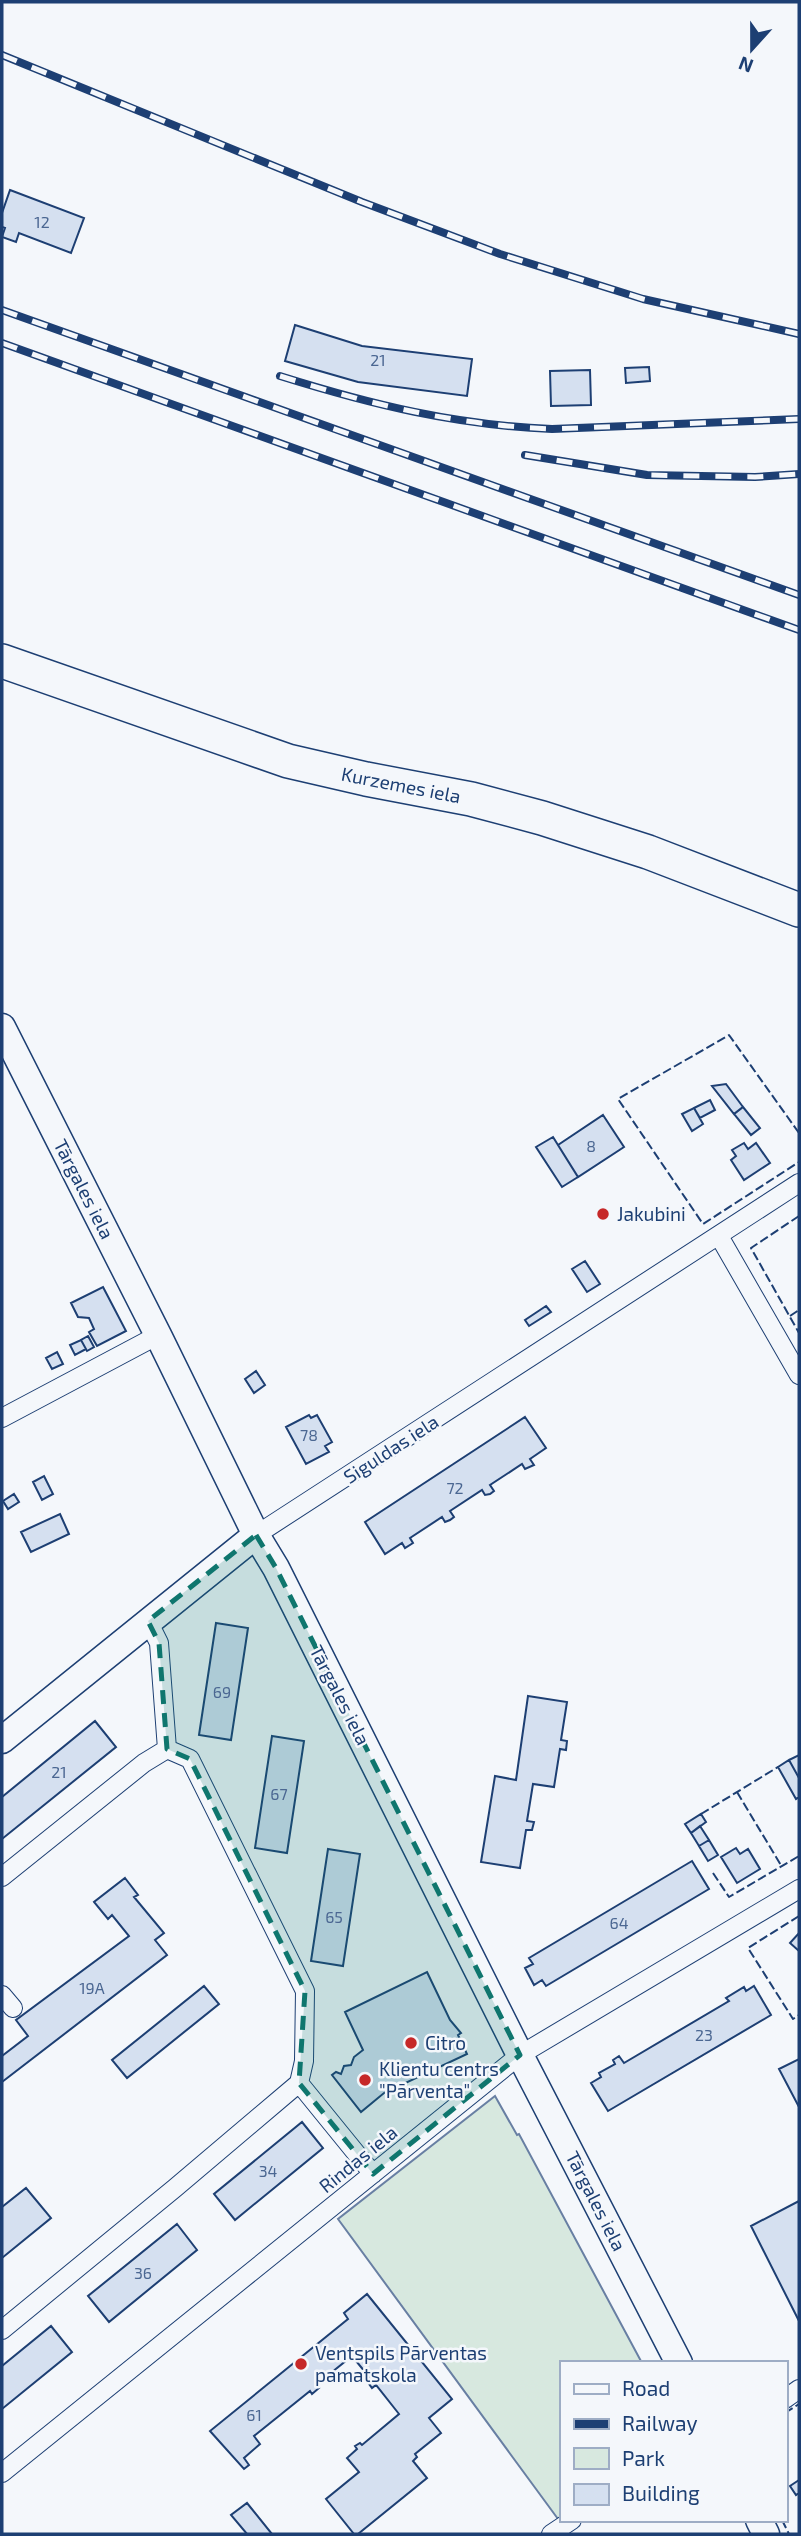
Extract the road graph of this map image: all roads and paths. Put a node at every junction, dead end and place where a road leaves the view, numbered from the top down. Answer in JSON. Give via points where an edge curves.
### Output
{"nodes":[{"id":1,"x":2,"y":661,"type":"edge"},
{"id":2,"x":799,"y":910,"type":"edge"},
{"id":3,"x":5,"y":1042,"type":"edge"},
{"id":4,"x":799,"y":1183,"type":"edge"},
{"id":5,"x":719,"y":1236,"type":"junction"},
{"id":6,"x":159,"y":1337,"type":"junction"},
{"id":7,"x":799,"y":1375,"type":"edge"},
{"id":8,"x":2,"y":1418,"type":"edge"},
{"id":9,"x":256,"y":1535,"type":"junction"},
{"id":10,"x":148,"y":1621,"type":"junction"},
{"id":11,"x":2,"y":1740,"type":"edge"},
{"id":12,"x":167,"y":1749,"type":"junction"},
{"id":13,"x":2,"y":1877,"type":"edge"},
{"id":14,"x":799,"y":1889,"type":"edge"},
{"id":15,"x":520,"y":2055,"type":"junction"},
{"id":16,"x":299,"y":2083,"type":"junction"},
{"id":17,"x":373,"y":2174,"type":"junction"},
{"id":18,"x":2,"y":2330,"type":"edge"},
{"id":19,"x":678,"y":2361,"type":"edge"},
{"id":20,"x":2,"y":2473,"type":"edge"},
{"id":21,"x":569,"y":2522,"type":"edge"},
{"id":22,"x":551,"y":2534,"type":"edge"}],
"edges":[{"from":1,"to":2,"type":"highway","name":"Kurzemes iela","via":[[288,761],[542,818],[648,852]]},
{"from":3,"to":6,"type":"street","name":"Tārgales iela"},
{"from":4,"to":5,"type":"street","name":"Siguldas iela"},
{"from":5,"to":7,"type":"street"},
{"from":5,"to":9,"type":"street","name":"Siguldas iela"},
{"from":6,"to":8,"type":"street"},
{"from":6,"to":9,"type":"street","name":"Tārgales iela"},
{"from":9,"to":10,"type":"street","name":"Siguldas iela"},
{"from":9,"to":15,"type":"street","name":"Tārgales iela"},
{"from":10,"to":11,"type":"street","name":"Siguldas iela"},
{"from":10,"to":12,"type":"street","via":[[159,1643]]},
{"from":12,"to":13,"type":"street"},
{"from":12,"to":16,"type":"street","via":[[190,1759],[306,1991]]},
{"from":14,"to":15,"type":"street","name":"Rindas iela"},
{"from":15,"to":17,"type":"street","name":"Rindas iela"},
{"from":15,"to":19,"type":"street","name":"Tārgales iela"},
{"from":16,"to":17,"type":"street"},
{"from":16,"to":18,"type":"street"},
{"from":17,"to":20,"type":"street","name":"Rindas iela"},
{"from":21,"to":22,"type":"street"}]}
